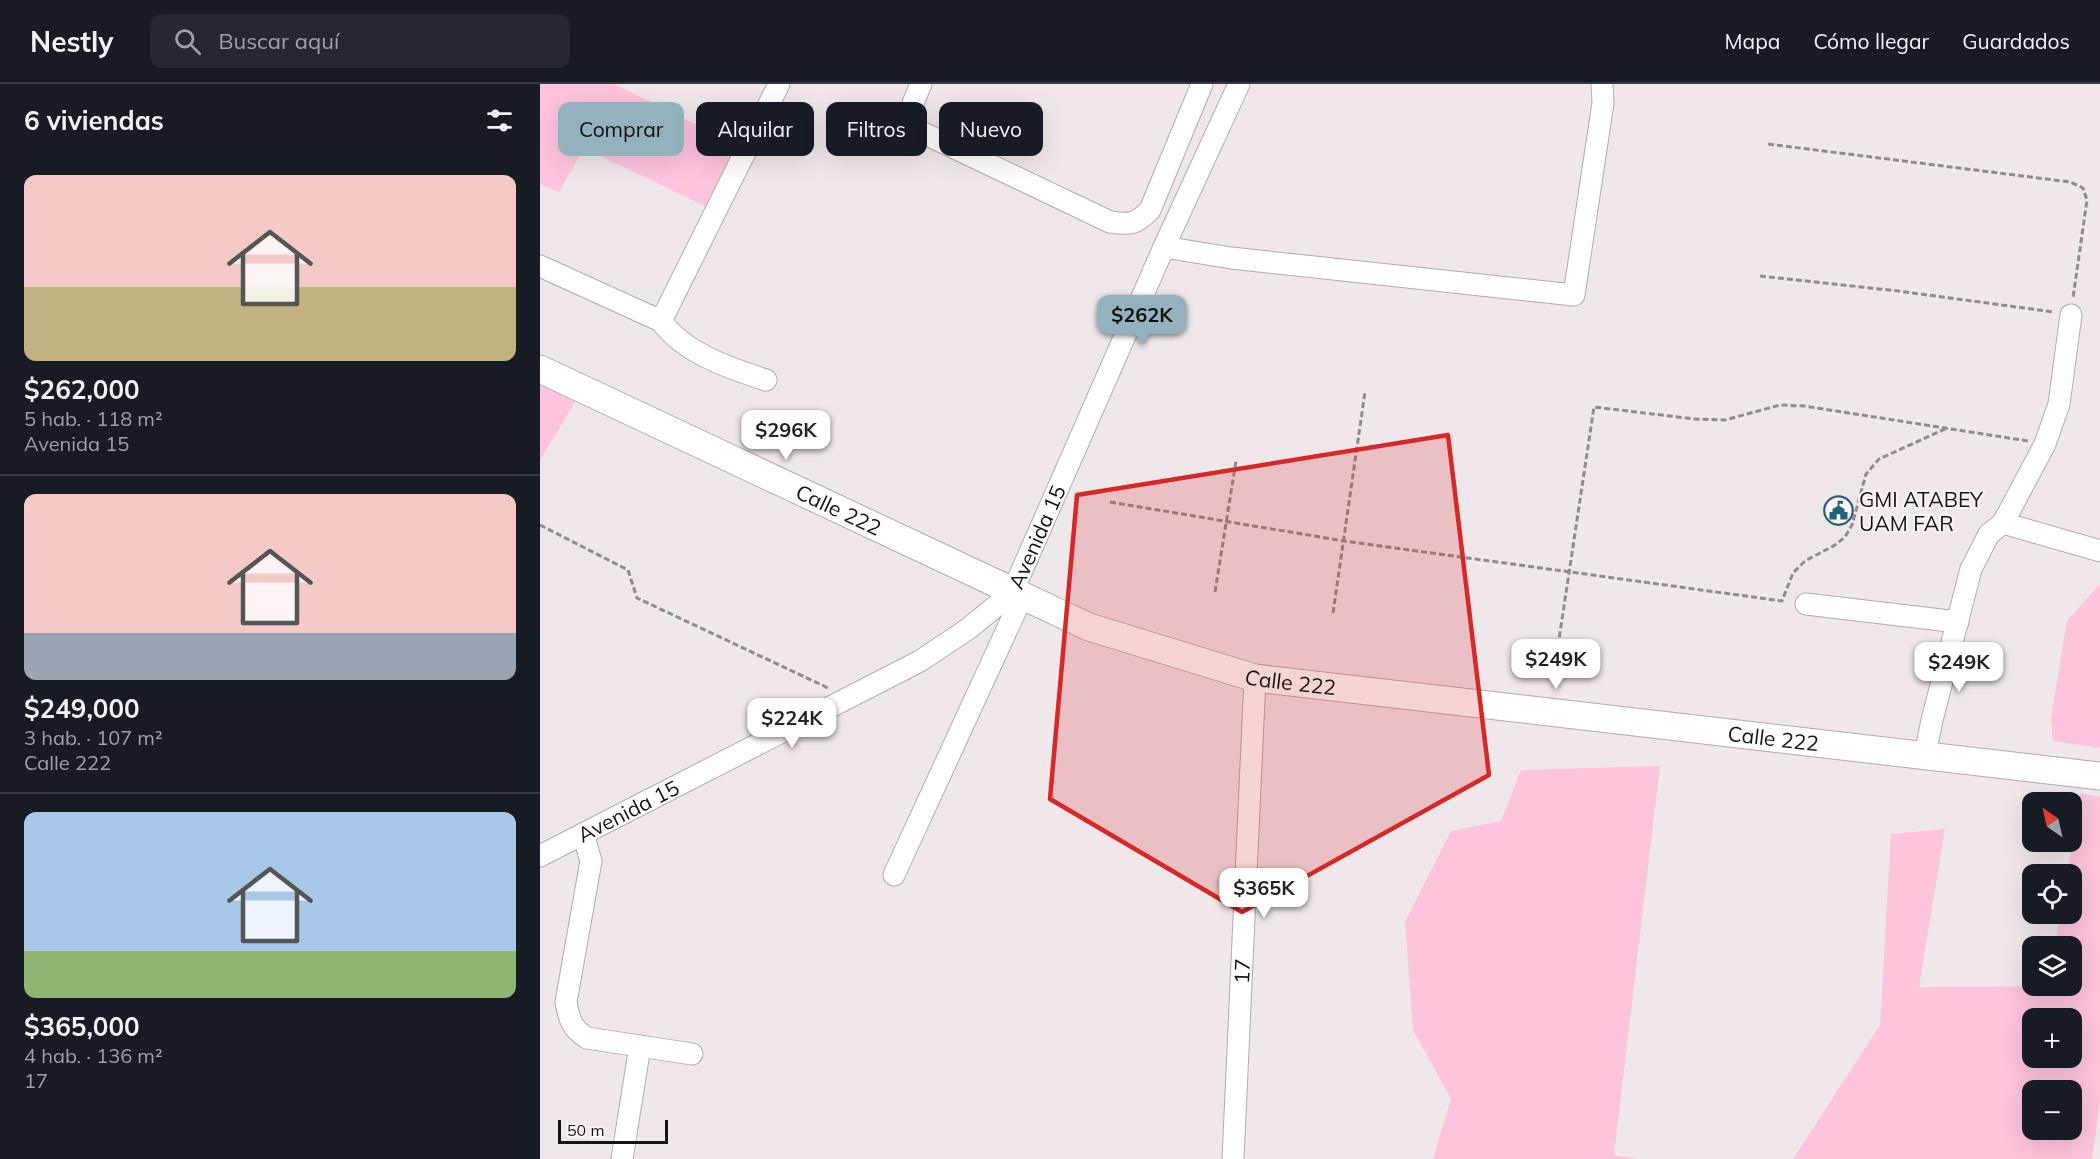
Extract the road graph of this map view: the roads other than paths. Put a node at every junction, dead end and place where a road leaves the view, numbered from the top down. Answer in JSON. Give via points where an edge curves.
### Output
{"nodes":[{"id":1,"x":779,"y":84,"type":"edge"},
{"id":2,"x":921,"y":84,"type":"edge"},
{"id":3,"x":1202,"y":84,"type":"edge"},
{"id":4,"x":1239,"y":84,"type":"edge"},
{"id":5,"x":1602,"y":84,"type":"edge"},
{"id":6,"x":1164,"y":247,"type":"junction"},
{"id":7,"x":540,"y":266,"type":"edge"},
{"id":8,"x":2071,"y":315,"type":"road end"},
{"id":9,"x":661,"y":321,"type":"junction"},
{"id":10,"x":540,"y":369,"type":"edge"},
{"id":11,"x":766,"y":380,"type":"dead end"},
{"id":12,"x":2003,"y":523,"type":"junction"},
{"id":13,"x":2100,"y":551,"type":"edge"},
{"id":14,"x":1017,"y":595,"type":"junction"},
{"id":15,"x":1806,"y":604,"type":"dead end"},
{"id":16,"x":1958,"y":622,"type":"junction"},
{"id":17,"x":1255,"y":678,"type":"junction"},
{"id":18,"x":1924,"y":756,"type":"junction"},
{"id":19,"x":2100,"y":776,"type":"edge"},
{"id":20,"x":583,"y":834,"type":"junction"},
{"id":21,"x":540,"y":856,"type":"edge"},
{"id":22,"x":894,"y":875,"type":"dead end"},
{"id":23,"x":640,"y":1046,"type":"junction"},
{"id":24,"x":692,"y":1054,"type":"dead end"},
{"id":25,"x":622,"y":1159,"type":"edge"},
{"id":26,"x":1233,"y":1159,"type":"edge"}],
"edges":[{"from":1,"to":9,"type":"street"},
{"from":2,"to":3,"type":"street","via":[[910,117],[917,130],[1110,222],[1127,225],[1140,221],[1150,210]]},
{"from":4,"to":6,"type":"street","name":"Avenida 15"},
{"from":5,"to":6,"type":"street","via":[[1603,103],[1574,295],[1232,258]]},
{"from":6,"to":14,"type":"street","name":"Avenida 15"},
{"from":7,"to":9,"type":"street"},
{"from":8,"to":12,"type":"street","via":[[2059,404],[2045,444]]},
{"from":9,"to":11,"type":"street","via":[[688,346],[730,369]]},
{"from":10,"to":14,"type":"main road","name":"Calle 222"},
{"from":12,"to":13,"type":"street"},
{"from":12,"to":16,"type":"street","via":[[1989,534],[1971,569]]},
{"from":14,"to":17,"type":"main road","name":"Calle 222","via":[[1089,627]]},
{"from":14,"to":20,"type":"street","name":"Avenida 15","via":[[920,661]]},
{"from":14,"to":22,"type":"street"},
{"from":15,"to":16,"type":"street"},
{"from":16,"to":18,"type":"street"},
{"from":17,"to":18,"type":"main road","name":"Calle 222"},
{"from":17,"to":26,"type":"street","name":"17"},
{"from":18,"to":19,"type":"main road","name":"Calle 222"},
{"from":20,"to":21,"type":"street","name":"Avenida 15"},
{"from":20,"to":23,"type":"street","via":[[591,861],[566,1002],[569,1019],[578,1033],[587,1038]]},
{"from":23,"to":24,"type":"street"},
{"from":23,"to":25,"type":"street"}]}
